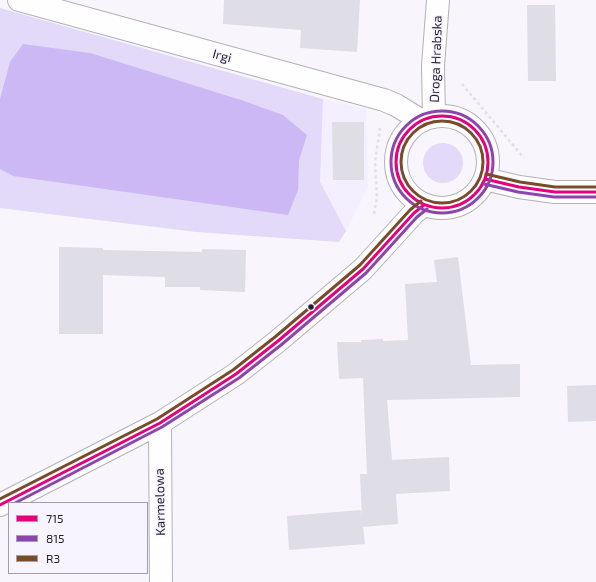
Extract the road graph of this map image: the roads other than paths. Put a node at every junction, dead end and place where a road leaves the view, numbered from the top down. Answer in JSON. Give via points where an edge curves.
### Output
{"nodes":[{"id":1,"x":19,"y":0,"type":"edge"},
{"id":2,"x":438,"y":0,"type":"edge"},
{"id":3,"x":428,"y":119,"type":"junction"},
{"id":4,"x":485,"y":179,"type":"junction"},
{"id":5,"x":596,"y":192,"type":"edge"},
{"id":6,"x":424,"y":205,"type":"junction"},
{"id":7,"x":160,"y":423,"type":"junction"},
{"id":8,"x":0,"y":505,"type":"edge"},
{"id":9,"x":161,"y":582,"type":"edge"}],
"edges":[{"from":1,"to":3,"type":"street","name":"Irgi","via":[[384,100]]},
{"from":2,"to":3,"type":"street","name":"Droga Hrabska"},
{"from":3,"to":4,"type":"street","via":[[440,116],[455,118],[469,124],[479,134],[489,162]]},
{"from":3,"to":6,"type":"street","via":[[406,134],[399,145],[396,158],[402,184],[411,196]]},
{"from":4,"to":5,"type":"street","via":[[548,191]]},
{"from":4,"to":6,"type":"street","via":[[479,190],[468,200],[454,207]]},
{"from":6,"to":7,"type":"street","via":[[363,269],[278,341],[236,374]]},
{"from":7,"to":8,"type":"street"},
{"from":7,"to":9,"type":"street","name":"Karmelowa"}]}
